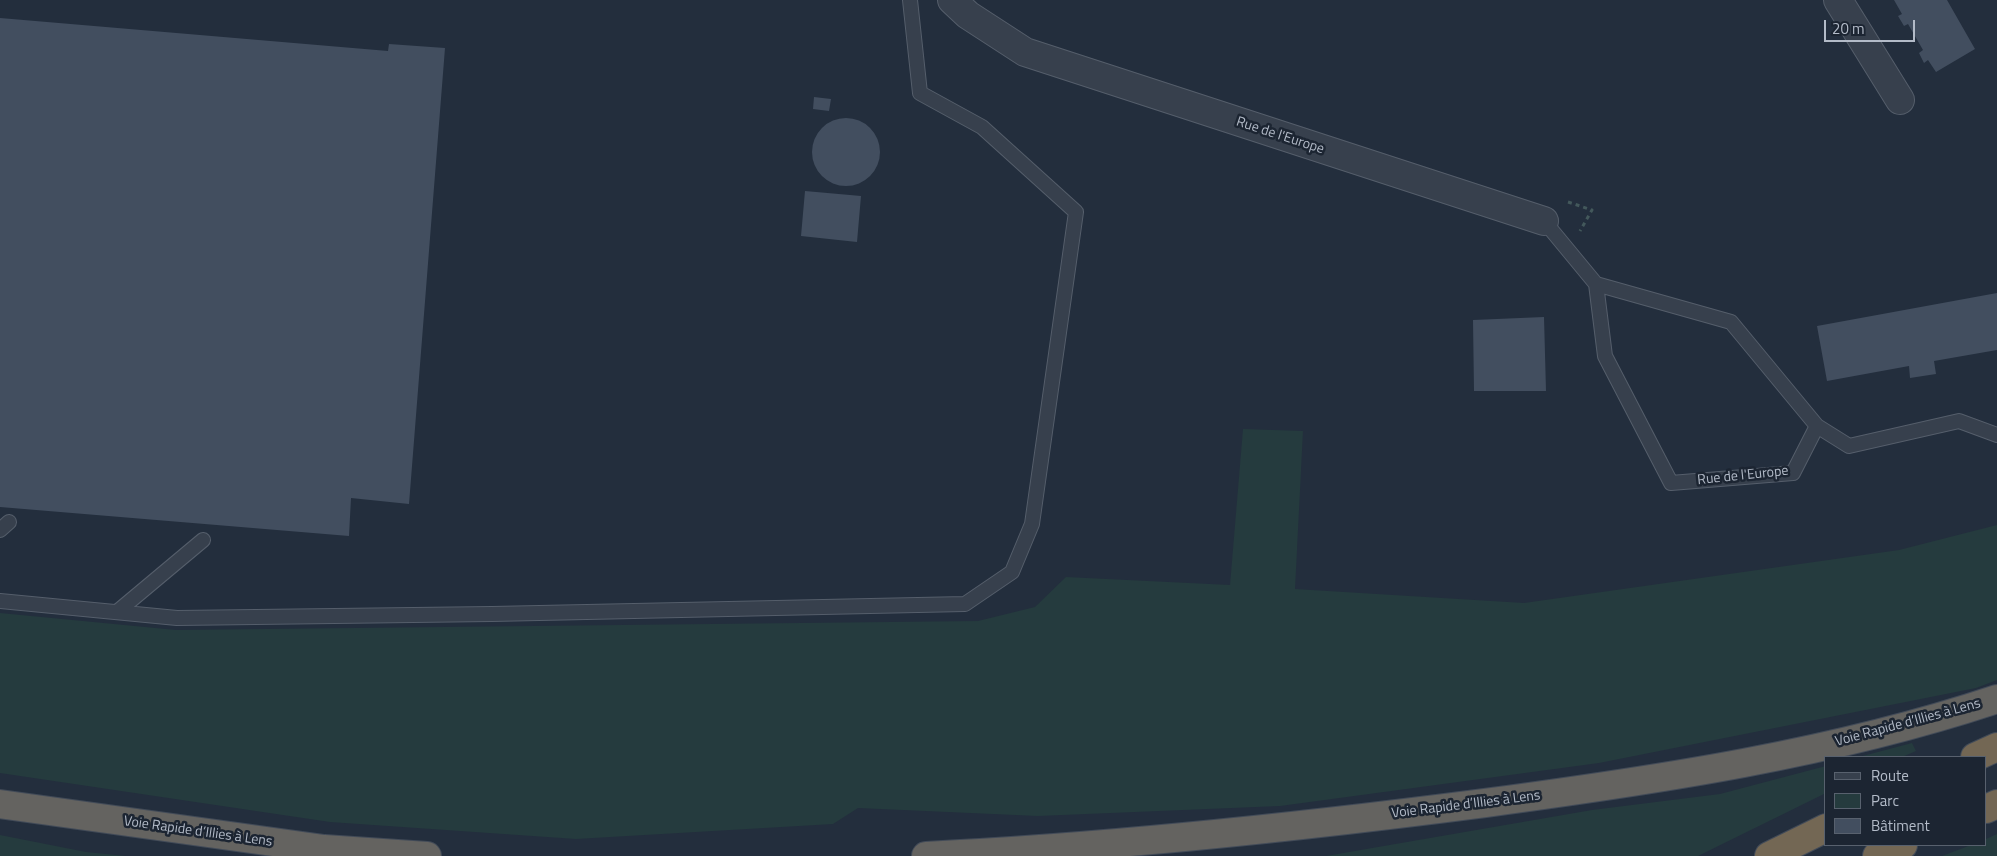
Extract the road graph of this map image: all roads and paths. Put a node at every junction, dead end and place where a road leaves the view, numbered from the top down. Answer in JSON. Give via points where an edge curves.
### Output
{"nodes":[{"id":1,"x":910,"y":0,"type":"edge"},
{"id":2,"x":952,"y":0,"type":"edge"},
{"id":3,"x":1838,"y":0,"type":"edge"},
{"id":4,"x":1900,"y":100,"type":"dead end"},
{"id":5,"x":1544,"y":221,"type":"joint"},
{"id":6,"x":1596,"y":284,"type":"junction"},
{"id":7,"x":1817,"y":426,"type":"junction"},
{"id":8,"x":1997,"y":435,"type":"edge"},
{"id":9,"x":203,"y":540,"type":"dead end"},
{"id":10,"x":0,"y":602,"type":"edge"},
{"id":11,"x":117,"y":612,"type":"junction"},
{"id":12,"x":1997,"y":699,"type":"edge"},
{"id":13,"x":1997,"y":747,"type":"edge"},
{"id":14,"x":1977,"y":756,"type":"edge"},
{"id":15,"x":0,"y":804,"type":"edge"},
{"id":16,"x":1824,"y":829,"type":"edge"},
{"id":17,"x":1901,"y":846,"type":"edge"},
{"id":18,"x":427,"y":856,"type":"edge"},
{"id":19,"x":926,"y":856,"type":"edge"},
{"id":20,"x":1769,"y":856,"type":"edge"},
{"id":21,"x":1877,"y":856,"type":"edge"}],
"edges":[{"from":1,"to":11,"type":"lane","via":[[920,93],[982,127],[1076,212],[1032,524],[1012,572],[965,604],[177,618]]},
{"from":2,"to":5,"type":"street","name":"Rue de l'Europe","via":[[968,16],[1025,52]]},
{"from":3,"to":4,"type":"street"},
{"from":5,"to":6,"type":"lane","name":"Rue de l'Europe"},
{"from":6,"to":7,"type":"lane","via":[[1731,322]]},
{"from":6,"to":7,"type":"lane","name":"Rue de l'Europe","via":[[1605,356],[1671,483],[1793,473]]},
{"from":7,"to":8,"type":"lane","via":[[1849,446],[1959,421]]},
{"from":9,"to":11,"type":"lane"},
{"from":10,"to":11,"type":"lane"},
{"from":12,"to":19,"type":"highway","name":"Voie Rapide d’Illies à Lens","via":[[1876,734],[1620,785],[1166,839]]},
{"from":13,"to":14,"type":"highway"},
{"from":15,"to":18,"type":"highway","name":"Voie Rapide d’Illies à Lens","via":[[324,849]]},
{"from":16,"to":20,"type":"highway"},
{"from":17,"to":21,"type":"highway"}]}
